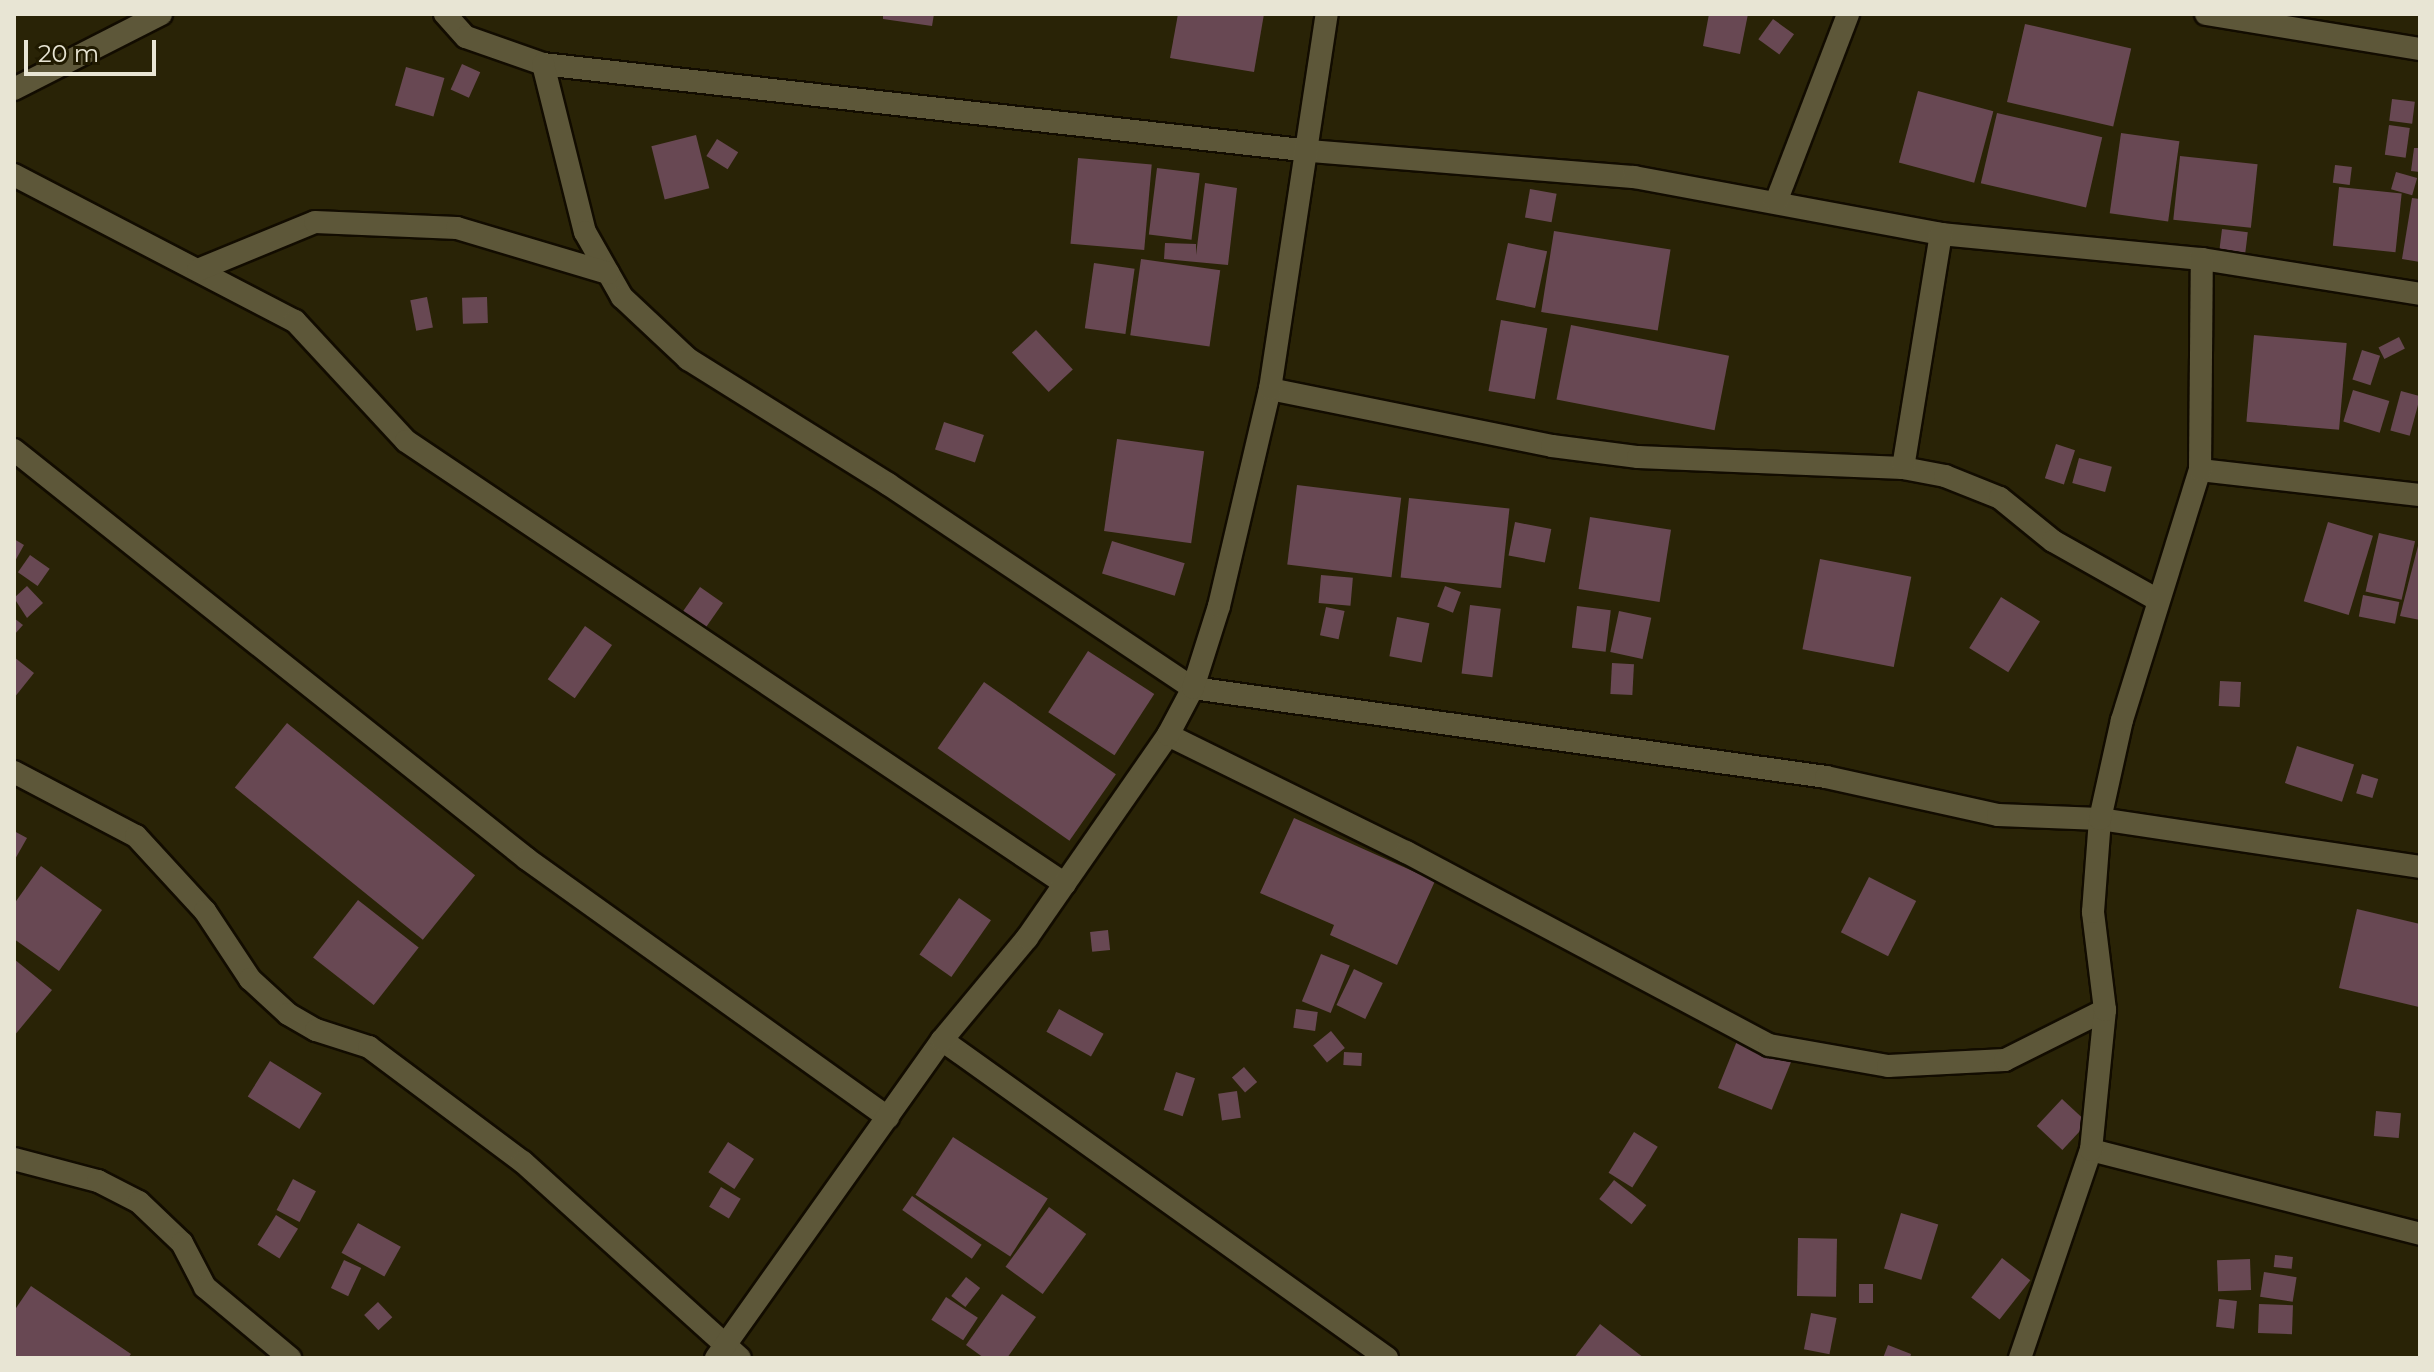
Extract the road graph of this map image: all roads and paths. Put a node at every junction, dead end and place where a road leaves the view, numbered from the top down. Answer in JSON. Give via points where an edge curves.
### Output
{"nodes":[{"id":1,"x":161,"y":14,"type":"edge"},
{"id":2,"x":445,"y":14,"type":"edge"},
{"id":3,"x":1327,"y":14,"type":"edge"},
{"id":4,"x":1848,"y":14,"type":"edge"},
{"id":5,"x":2206,"y":14,"type":"edge"},
{"id":6,"x":2420,"y":49,"type":"edge"},
{"id":7,"x":543,"y":64,"type":"junction"},
{"id":8,"x":14,"y":89,"type":"edge"},
{"id":9,"x":1310,"y":151,"type":"junction"},
{"id":10,"x":14,"y":175,"type":"edge"},
{"id":11,"x":1776,"y":202,"type":"junction"},
{"id":12,"x":1941,"y":234,"type":"junction"},
{"id":13,"x":2202,"y":259,"type":"junction"},
{"id":14,"x":198,"y":270,"type":"junction"},
{"id":15,"x":608,"y":273,"type":"junction"},
{"id":16,"x":2420,"y":294,"type":"edge"},
{"id":17,"x":1270,"y":389,"type":"junction"},
{"id":18,"x":14,"y":450,"type":"edge"},
{"id":19,"x":1903,"y":468,"type":"junction"},
{"id":20,"x":2200,"y":470,"type":"junction"},
{"id":21,"x":2420,"y":495,"type":"edge"},
{"id":22,"x":2156,"y":599,"type":"junction"},
{"id":23,"x":1193,"y":688,"type":"junction"},
{"id":24,"x":1168,"y":735,"type":"junction"},
{"id":25,"x":14,"y":772,"type":"edge"},
{"id":26,"x":2100,"y":819,"type":"junction"},
{"id":27,"x":2420,"y":867,"type":"edge"},
{"id":28,"x":1065,"y":884,"type":"junction"},
{"id":29,"x":2105,"y":1010,"type":"junction"},
{"id":30,"x":942,"y":1040,"type":"junction"},
{"id":31,"x":888,"y":1117,"type":"junction"},
{"id":32,"x":2091,"y":1150,"type":"junction"},
{"id":33,"x":14,"y":1159,"type":"edge"},
{"id":34,"x":2420,"y":1234,"type":"edge"},
{"id":35,"x":728,"y":1353,"type":"edge"},
{"id":36,"x":290,"y":1358,"type":"edge"},
{"id":37,"x":1387,"y":1358,"type":"edge"},
{"id":38,"x":2020,"y":1358,"type":"edge"}],
"edges":[{"from":1,"to":8,"type":"street"},
{"from":2,"to":7,"type":"street","via":[[466,37]]},
{"from":3,"to":9,"type":"street"},
{"from":4,"to":11,"type":"street"},
{"from":5,"to":6,"type":"street"},
{"from":7,"to":9,"type":"street"},
{"from":7,"to":15,"type":"street","via":[[585,232]]},
{"from":9,"to":11,"type":"street","via":[[1634,177]]},
{"from":9,"to":17,"type":"street"},
{"from":10,"to":14,"type":"street"},
{"from":11,"to":12,"type":"street"},
{"from":12,"to":13,"type":"street"},
{"from":12,"to":19,"type":"street"},
{"from":13,"to":16,"type":"street"},
{"from":13,"to":20,"type":"street"},
{"from":14,"to":15,"type":"street","via":[[315,222],[457,228]]},
{"from":14,"to":28,"type":"street","via":[[295,321],[406,441]]},
{"from":15,"to":23,"type":"street","via":[[622,297],[688,359],[888,484]]},
{"from":17,"to":19,"type":"street","via":[[1566,448],[1638,457]]},
{"from":17,"to":23,"type":"street","via":[[1219,606]]},
{"from":18,"to":31,"type":"street","via":[[527,859]]},
{"from":19,"to":22,"type":"street","via":[[1945,476],[2000,498],[2053,541]]},
{"from":20,"to":21,"type":"street"},
{"from":20,"to":22,"type":"street"},
{"from":22,"to":26,"type":"street"},
{"from":23,"to":24,"type":"street"},
{"from":23,"to":26,"type":"street","via":[[1826,777],[1998,815]]},
{"from":24,"to":28,"type":"street"},
{"from":24,"to":29,"type":"street","via":[[1406,852],[1769,1045],[1888,1066],[2005,1060]]},
{"from":25,"to":35,"type":"street","via":[[136,836],[205,911],[250,979],[288,1014],[316,1030],[369,1047],[523,1162]]},
{"from":26,"to":27,"type":"street"},
{"from":26,"to":29,"type":"street","via":[[2093,912]]},
{"from":28,"to":30,"type":"street"},
{"from":29,"to":32,"type":"street"},
{"from":30,"to":31,"type":"street"},
{"from":30,"to":37,"type":"street"},
{"from":31,"to":35,"type":"street"},
{"from":32,"to":34,"type":"street"},
{"from":32,"to":38,"type":"street"},
{"from":33,"to":36,"type":"street","via":[[98,1181],[139,1202],[182,1243],[205,1287]]}]}
